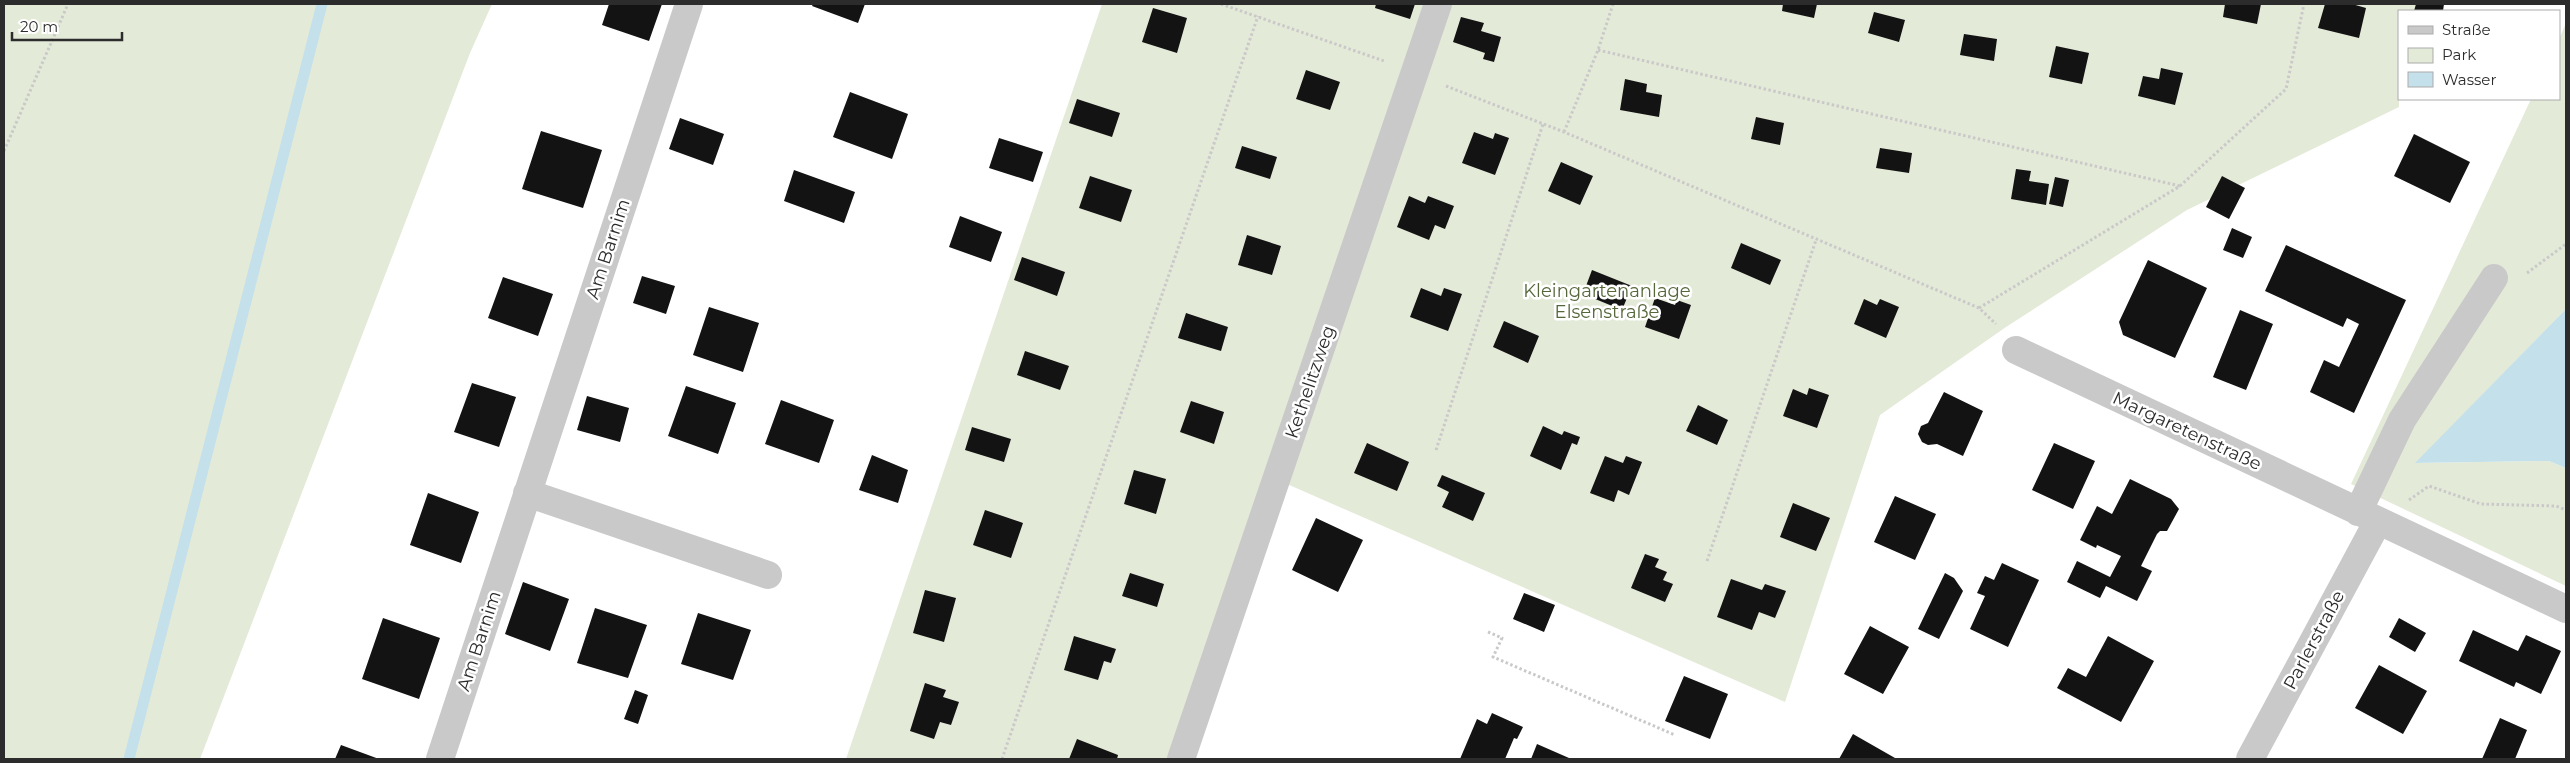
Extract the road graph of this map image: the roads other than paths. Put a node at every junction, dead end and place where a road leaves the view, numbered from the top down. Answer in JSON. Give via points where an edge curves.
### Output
{"nodes":[{"id":1,"x":689,"y":4,"type":"edge"},
{"id":2,"x":1438,"y":4,"type":"edge"},
{"id":3,"x":2494,"y":278,"type":"road end"},
{"id":4,"x":2016,"y":350,"type":"road end"},
{"id":5,"x":527,"y":493,"type":"junction"},
{"id":6,"x":2373,"y":519,"type":"junction"},
{"id":7,"x":768,"y":575,"type":"dead end"},
{"id":8,"x":2566,"y":609,"type":"edge"},
{"id":9,"x":440,"y":759,"type":"edge"},
{"id":10,"x":1181,"y":759,"type":"edge"},
{"id":11,"x":2250,"y":759,"type":"edge"}],
"edges":[{"from":1,"to":5,"type":"street","name":"Am Barnim"},
{"from":2,"to":10,"type":"street","name":"Kethelitzweg"},
{"from":3,"to":6,"type":"street","via":[[2402,420]]},
{"from":4,"to":6,"type":"street","name":"Margaretenstraße"},
{"from":5,"to":7,"type":"street"},
{"from":5,"to":9,"type":"street","name":"Am Barnim"},
{"from":6,"to":8,"type":"street","name":"Margaretenstraße"},
{"from":6,"to":11,"type":"street","name":"Parlerstraße"}]}
